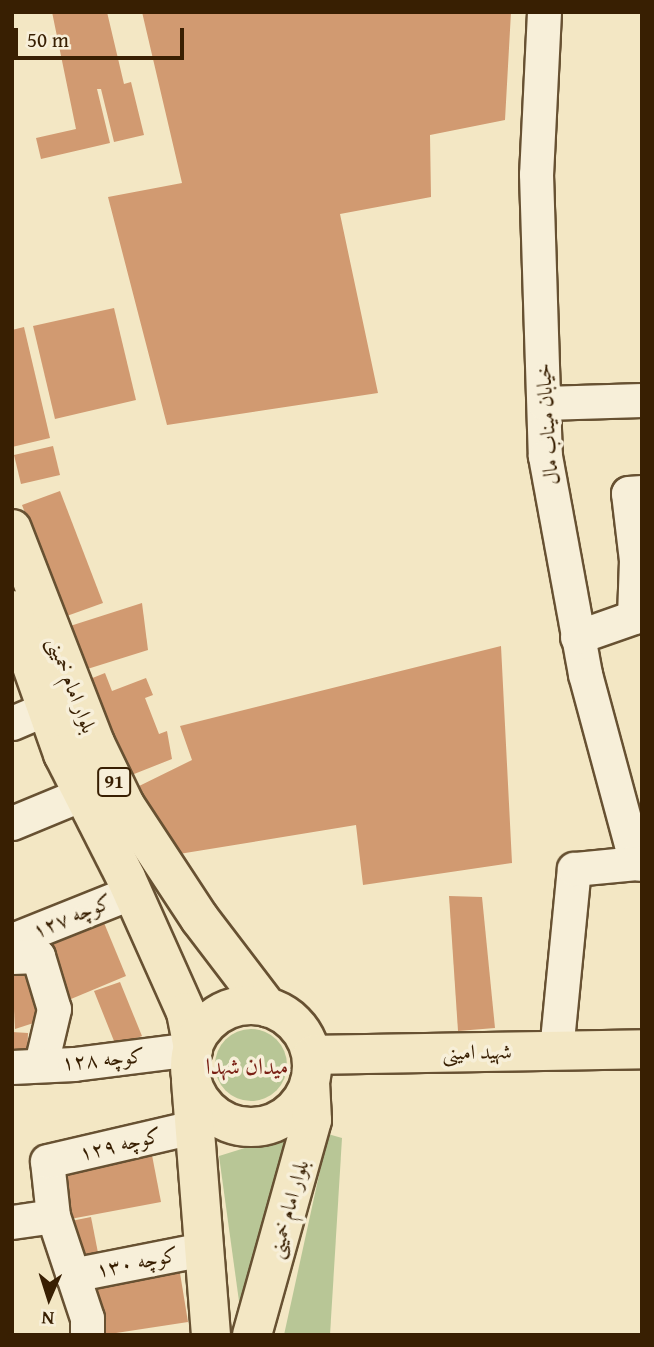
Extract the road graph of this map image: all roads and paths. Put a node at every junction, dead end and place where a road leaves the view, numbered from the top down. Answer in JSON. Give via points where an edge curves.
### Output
{"nodes":[{"id":1,"x":544,"y":12,"type":"edge"},
{"id":2,"x":642,"y":401,"type":"edge"},
{"id":3,"x":544,"y":403,"type":"junction"},
{"id":4,"x":642,"y":492,"type":"edge"},
{"id":5,"x":12,"y":529,"type":"edge"},
{"id":6,"x":15,"y":624,"type":"edge"},
{"id":7,"x":577,"y":637,"type":"junction"},
{"id":8,"x":47,"y":708,"type":"junction"},
{"id":9,"x":12,"y":723,"type":"edge"},
{"id":10,"x":628,"y":780,"type":"edge"},
{"id":11,"x":82,"y":794,"type":"junction"},
{"id":12,"x":12,"y":824,"type":"edge"},
{"id":13,"x":639,"y":863,"type":"edge"},
{"id":14,"x":132,"y":892,"type":"junction"},
{"id":15,"x":12,"y":940,"type":"edge"},
{"id":16,"x":12,"y":957,"type":"edge"},
{"id":17,"x":267,"y":1007,"type":"junction"},
{"id":18,"x":642,"y":1049,"type":"edge"},
{"id":19,"x":556,"y":1051,"type":"junction"},
{"id":20,"x":192,"y":1062,"type":"junction"},
{"id":21,"x":27,"y":1065,"type":"edge"},
{"id":22,"x":311,"y":1068,"type":"junction"},
{"id":23,"x":193,"y":1128,"type":"junction"},
{"id":24,"x":53,"y":1216,"type":"junction"},
{"id":25,"x":12,"y":1222,"type":"edge"},
{"id":26,"x":203,"y":1249,"type":"junction"},
{"id":27,"x":72,"y":1275,"type":"junction"},
{"id":28,"x":87,"y":1335,"type":"edge"},
{"id":29,"x":211,"y":1335,"type":"edge"},
{"id":30,"x":252,"y":1335,"type":"edge"}],
"edges":[{"from":1,"to":3,"type":"street","name":"خیابان میناب مال","via":[[536,174]]},
{"from":2,"to":3,"type":"street"},
{"from":3,"to":7,"type":"street","name":"خیابان میناب مال","via":[[545,456]]},
{"from":4,"to":7,"type":"street","via":[[628,493],[636,560],[634,617]]},
{"from":5,"to":17,"type":"main road","name":"بلوار امام خمینی","number":"91","via":[[95,743],[125,805],[200,919]]},
{"from":6,"to":8,"type":"main road","name":"بلوار امام خمینی","number":"91"},
{"from":7,"to":10,"type":"street","name":"خیابان میناب مال"},
{"from":8,"to":9,"type":"street"},
{"from":8,"to":11,"type":"main road","name":"بلوار امام خمینی","number":"91"},
{"from":10,"to":13,"type":"street","name":"خیابان میناب مال"},
{"from":11,"to":12,"type":"street"},
{"from":11,"to":14,"type":"main road","name":"بلوار امام خمینی","number":"91"},
{"from":13,"to":19,"type":"street","via":[[574,869]]},
{"from":14,"to":15,"type":"street","name":"کوچه ۱۲۷"},
{"from":14,"to":20,"type":"main road","name":"بلوار امام خمینی","number":"91","via":[[186,1012]]},
{"from":16,"to":21,"type":"street","via":[[38,956],[54,1009]]},
{"from":17,"to":20,"type":"main road","via":[[248,1005],[214,1018]]},
{"from":17,"to":22,"type":"main road","number":"91","via":[[296,1025]]},
{"from":18,"to":19,"type":"main road","name":"شهید امینی"},
{"from":19,"to":22,"type":"main road","name":"شهید امینی"},
{"from":20,"to":21,"type":"street","name":"کوچه ۱۲۸"},
{"from":20,"to":22,"type":"main road","number":"91","via":[[198,1095],[210,1111],[248,1127],[288,1115]]},
{"from":20,"to":23,"type":"main road","name":"بلوار امام خمینی","number":"91"},
{"from":22,"to":30,"type":"main road","name":"بلوار امام خمینی","number":"91","via":[[312,1120]]},
{"from":23,"to":24,"type":"street","name":"کوچه ۱۲۹","via":[[47,1161]]},
{"from":23,"to":26,"type":"main road","name":"بلوار امام خمینی","number":"91"},
{"from":24,"to":25,"type":"street"},
{"from":24,"to":27,"type":"street"},
{"from":26,"to":27,"type":"street","name":"کوچه ۱۳۰"},
{"from":26,"to":29,"type":"main road","name":"بلوار امام خمینی","number":"91"},
{"from":27,"to":28,"type":"street"}]}
